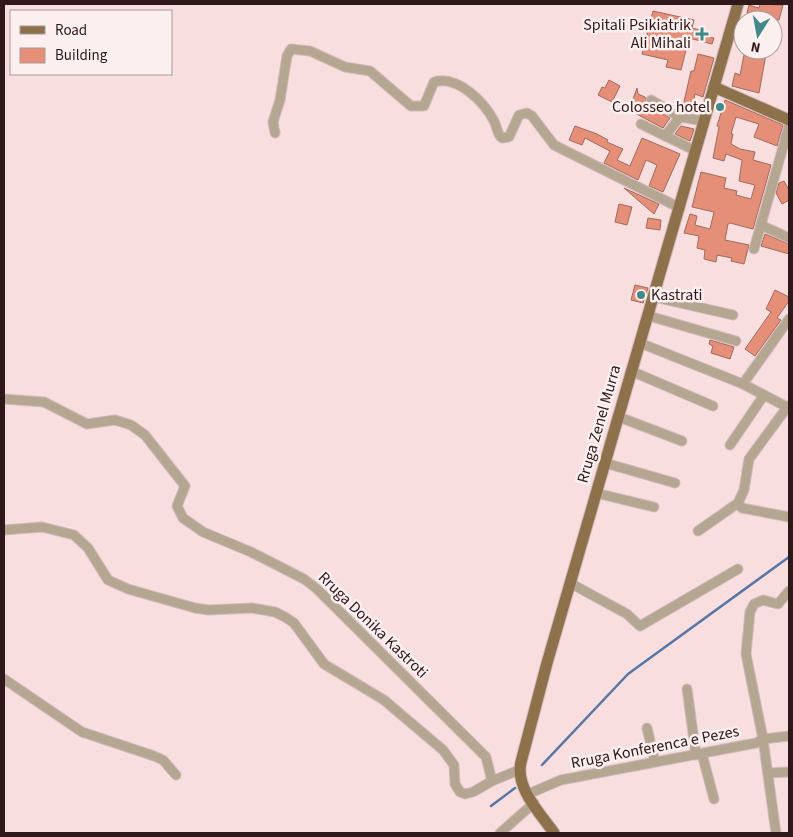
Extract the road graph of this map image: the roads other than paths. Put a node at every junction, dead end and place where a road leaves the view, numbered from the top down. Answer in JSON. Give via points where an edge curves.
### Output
{"nodes":[{"id":1,"x":738,"y":4,"type":"edge"},
{"id":2,"x":714,"y":87,"type":"junction"},
{"id":3,"x":651,"y":100,"type":"dead end"},
{"id":4,"x":680,"y":117,"type":"junction"},
{"id":5,"x":789,"y":120,"type":"edge"},
{"id":6,"x":704,"y":121,"type":"junction"},
{"id":7,"x":641,"y":124,"type":"dead end"},
{"id":8,"x":789,"y":126,"type":"edge"},
{"id":9,"x":275,"y":133,"type":"dead end"},
{"id":10,"x":665,"y":136,"type":"junction"},
{"id":11,"x":783,"y":145,"type":"junction"},
{"id":12,"x":696,"y":152,"type":"junction"},
{"id":13,"x":789,"y":158,"type":"edge"},
{"id":14,"x":680,"y":208,"type":"junction"},
{"id":15,"x":761,"y":225,"type":"junction"},
{"id":16,"x":789,"y":238,"type":"edge"},
{"id":17,"x":754,"y":248,"type":"dead end"},
{"id":18,"x":654,"y":297,"type":"junction"},
{"id":19,"x":733,"y":315,"type":"dead end"},
{"id":20,"x":649,"y":316,"type":"junction"},
{"id":21,"x":789,"y":319,"type":"edge"},
{"id":22,"x":736,"y":342,"type":"dead end"},
{"id":23,"x":640,"y":343,"type":"junction"},
{"id":24,"x":631,"y":371,"type":"junction"},
{"id":25,"x":743,"y":384,"type":"junction"},
{"id":26,"x":764,"y":395,"type":"junction"},
{"id":27,"x":4,"y":399,"type":"edge"},
{"id":28,"x":713,"y":406,"type":"dead end"},
{"id":29,"x":788,"y":407,"type":"edge"},
{"id":30,"x":619,"y":417,"type":"junction"},
{"id":31,"x":682,"y":441,"type":"dead end"},
{"id":32,"x":730,"y":445,"type":"dead end"},
{"id":33,"x":605,"y":464,"type":"junction"},
{"id":34,"x":675,"y":483,"type":"dead end"},
{"id":35,"x":596,"y":493,"type":"junction"},
{"id":36,"x":738,"y":503,"type":"junction"},
{"id":37,"x":654,"y":507,"type":"dead end"},
{"id":38,"x":789,"y":517,"type":"edge"},
{"id":39,"x":4,"y":530,"type":"edge"},
{"id":40,"x":698,"y":531,"type":"dead end"},
{"id":41,"x":738,"y":569,"type":"dead end"},
{"id":42,"x":570,"y":583,"type":"junction"},
{"id":43,"x":789,"y":591,"type":"edge"},
{"id":44,"x":4,"y":679,"type":"edge"},
{"id":45,"x":687,"y":689,"type":"dead end"},
{"id":46,"x":646,"y":728,"type":"dead end"},
{"id":47,"x":789,"y":736,"type":"edge"},
{"id":48,"x":764,"y":739,"type":"junction"},
{"id":49,"x":699,"y":754,"type":"junction"},
{"id":50,"x":655,"y":762,"type":"junction"},
{"id":51,"x":519,"y":770,"type":"junction"},
{"id":52,"x":789,"y":772,"type":"edge"},
{"id":53,"x":768,"y":774,"type":"junction"},
{"id":54,"x":176,"y":775,"type":"dead end"},
{"id":55,"x":492,"y":781,"type":"junction"},
{"id":56,"x":531,"y":799,"type":"junction"},
{"id":57,"x":714,"y":799,"type":"dead end"},
{"id":58,"x":500,"y":833,"type":"edge"},
{"id":59,"x":554,"y":833,"type":"edge"},
{"id":60,"x":776,"y":833,"type":"edge"}],
"edges":[{"from":1,"to":2,"type":"main road","name":"Rruga Zenel Murra"},
{"from":2,"to":5,"type":"main road"},
{"from":2,"to":6,"type":"main road","name":"Rruga Zenel Murra"},
{"from":3,"to":4,"type":"street"},
{"from":4,"to":6,"type":"street"},
{"from":4,"to":10,"type":"street"},
{"from":6,"to":12,"type":"main road","name":"Rruga Zenel Murra"},
{"from":7,"to":10,"type":"street"},
{"from":8,"to":11,"type":"street"},
{"from":9,"to":14,"type":"street","via":[[273,126],[287,56],[291,49],[299,48],[345,67],[370,71],[411,106],[424,106],[434,82],[462,87],[489,112],[502,138],[509,137],[519,115],[527,113],[554,145]]},
{"from":10,"to":12,"type":"street"},
{"from":11,"to":13,"type":"street"},
{"from":11,"to":15,"type":"street"},
{"from":12,"to":14,"type":"main road","name":"Rruga Zenel Murra"},
{"from":14,"to":18,"type":"main road","name":"Rruga Zenel Murra"},
{"from":15,"to":16,"type":"street"},
{"from":15,"to":17,"type":"street"},
{"from":18,"to":19,"type":"street"},
{"from":18,"to":20,"type":"main road","name":"Rruga Zenel Murra"},
{"from":20,"to":22,"type":"street"},
{"from":20,"to":23,"type":"main road","name":"Rruga Zenel Murra"},
{"from":21,"to":25,"type":"street"},
{"from":23,"to":24,"type":"main road","name":"Rruga Zenel Murra"},
{"from":23,"to":25,"type":"street"},
{"from":24,"to":28,"type":"street"},
{"from":24,"to":30,"type":"main road","name":"Rruga Zenel Murra"},
{"from":25,"to":26,"type":"street"},
{"from":26,"to":29,"type":"street"},
{"from":26,"to":32,"type":"street"},
{"from":27,"to":55,"type":"street","name":"Rruga Donika Kastroti","via":[[38,401],[87,424],[115,420],[139,430],[185,486],[177,506],[183,518],[218,539],[288,570],[328,598],[486,758]]},
{"from":29,"to":36,"type":"street","via":[[749,459],[744,490]]},
{"from":30,"to":31,"type":"street"},
{"from":30,"to":33,"type":"main road","name":"Rruga Zenel Murra"},
{"from":33,"to":34,"type":"street"},
{"from":33,"to":35,"type":"main road","name":"Rruga Zenel Murra"},
{"from":35,"to":37,"type":"street"},
{"from":35,"to":42,"type":"main road","name":"Rruga Zenel Murra"},
{"from":36,"to":38,"type":"street","via":[[742,508]]},
{"from":36,"to":40,"type":"street"},
{"from":39,"to":55,"type":"street","via":[[29,526],[74,535],[88,548],[102,574],[128,589],[194,608],[252,608],[285,617],[294,623],[324,664],[384,700],[450,758],[455,784],[460,792],[473,792]]},
{"from":41,"to":42,"type":"street","via":[[640,626],[627,614]]},
{"from":42,"to":51,"type":"main road","name":"Rruga Zenel Murra"},
{"from":43,"to":48,"type":"street","via":[[778,604],[760,600],[750,612],[746,654]]},
{"from":44,"to":54,"type":"street","via":[[82,732],[163,760]]},
{"from":45,"to":49,"type":"street"},
{"from":46,"to":50,"type":"street"},
{"from":47,"to":48,"type":"street","name":"Rruga Konferenca e Pezes"},
{"from":48,"to":49,"type":"street","name":"Rruga Konferenca e Pezes"},
{"from":48,"to":53,"type":"street"},
{"from":49,"to":50,"type":"street","name":"Rruga Konferenca e Pezes"},
{"from":49,"to":57,"type":"street"},
{"from":50,"to":56,"type":"street","name":"Rruga Konferenca e Pezes","via":[[561,780]]},
{"from":51,"to":55,"type":"street"},
{"from":51,"to":56,"type":"main road","via":[[520,779]]},
{"from":52,"to":53,"type":"street"},
{"from":53,"to":60,"type":"street"},
{"from":56,"to":58,"type":"street","name":"Rruga Konferenca e Pezes"},
{"from":56,"to":59,"type":"main road"}]}
